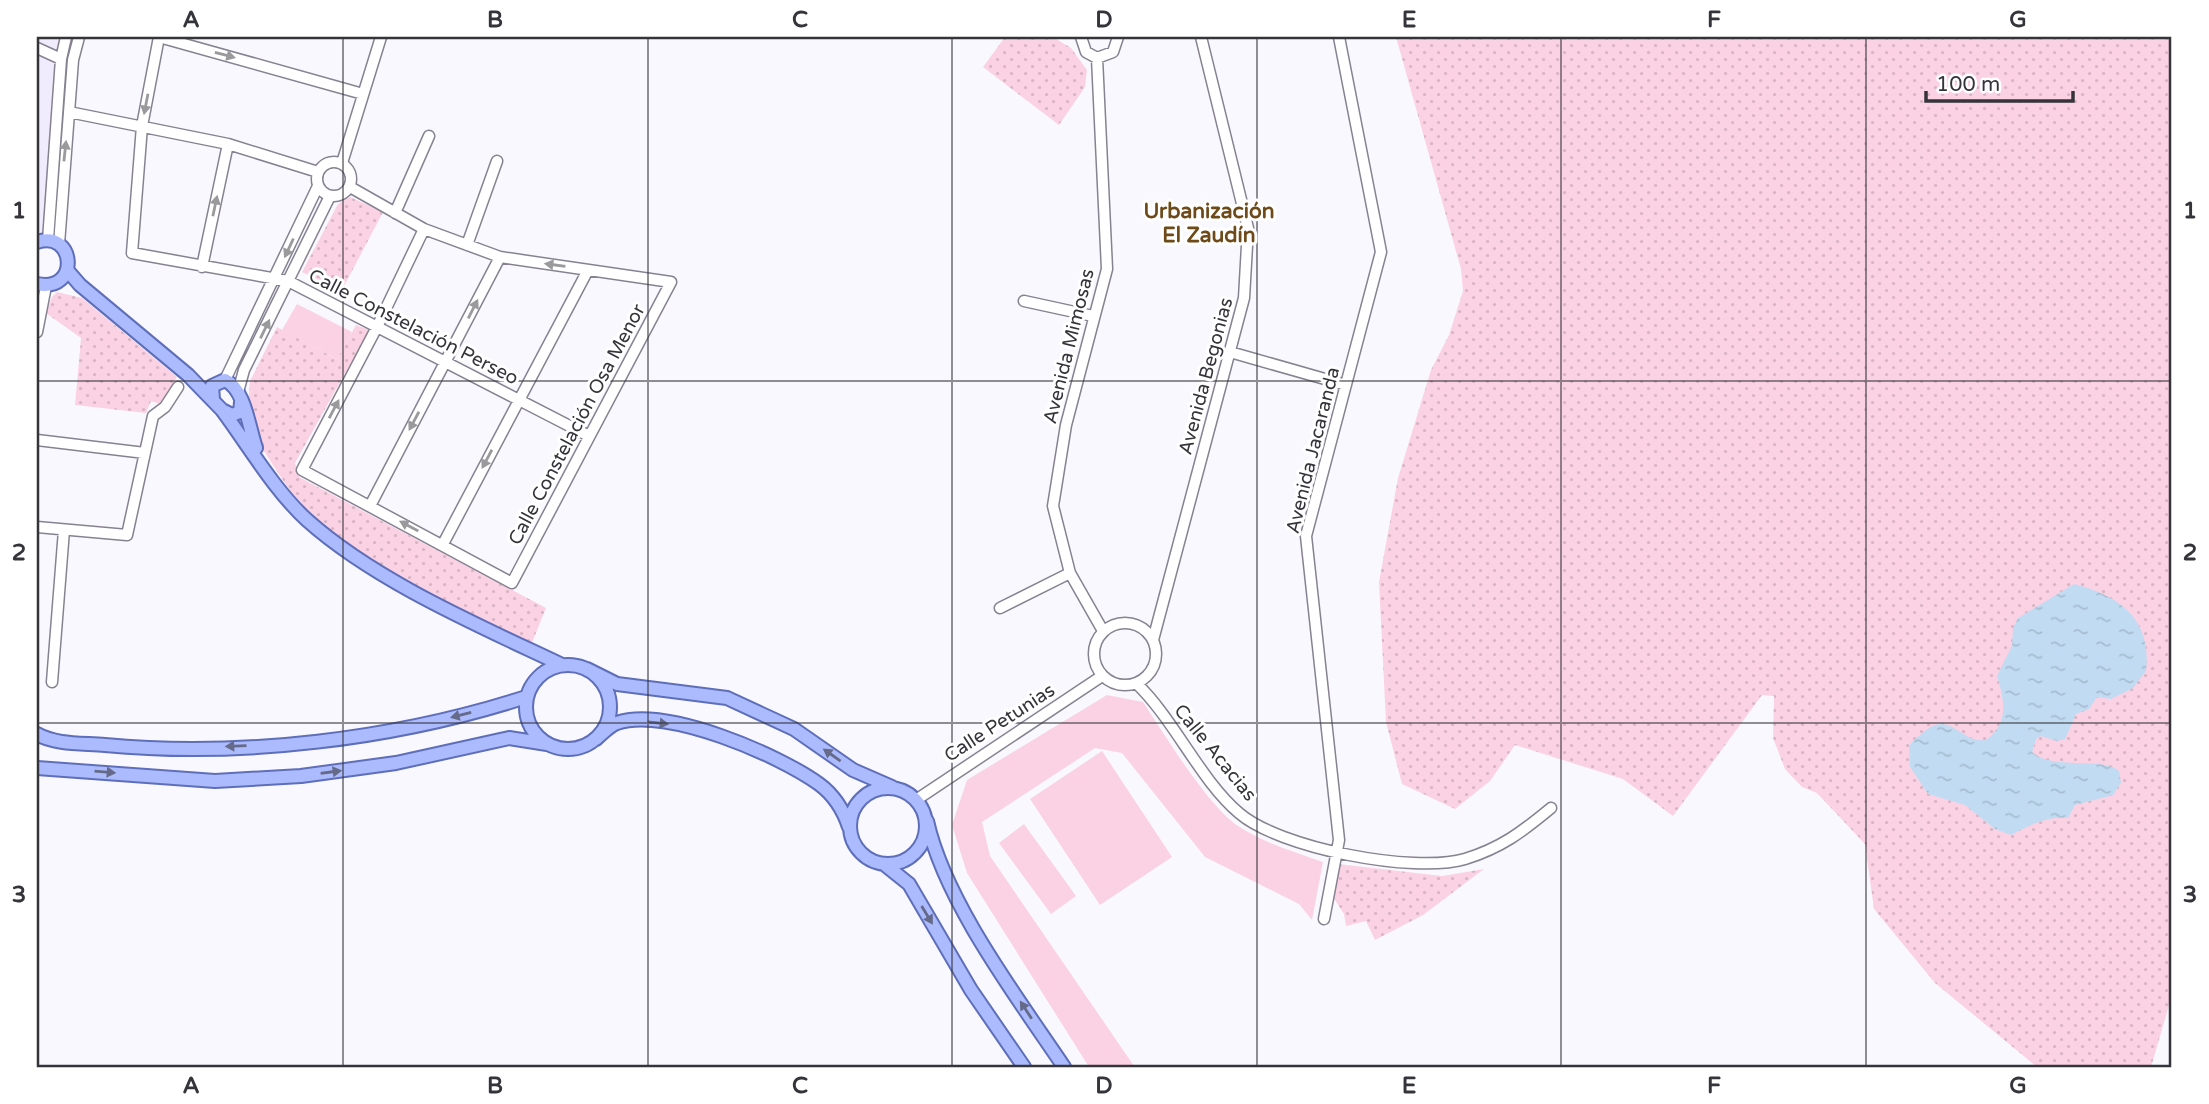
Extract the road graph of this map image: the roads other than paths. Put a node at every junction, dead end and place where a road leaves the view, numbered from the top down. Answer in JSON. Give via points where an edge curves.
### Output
{"nodes":[{"id":1,"x":66,"y":37,"type":"edge"},
{"id":2,"x":79,"y":37,"type":"edge"},
{"id":3,"x":159,"y":37,"type":"edge"},
{"id":4,"x":380,"y":37,"type":"edge"},
{"id":5,"x":1118,"y":37,"type":"edge"},
{"id":6,"x":1132,"y":37,"type":"edge"},
{"id":7,"x":1201,"y":37,"type":"edge"},
{"id":8,"x":1339,"y":37,"type":"edge"},
{"id":9,"x":1078,"y":38,"type":"edge"},
{"id":10,"x":37,"y":48,"type":"edge"},
{"id":11,"x":1097,"y":58,"type":"junction"},
{"id":12,"x":61,"y":59,"type":"junction"},
{"id":13,"x":363,"y":94,"type":"junction"},
{"id":14,"x":69,"y":112,"type":"junction"},
{"id":15,"x":142,"y":126,"type":"junction"},
{"id":16,"x":429,"y":136,"type":"dead end"},
{"id":17,"x":228,"y":144,"type":"junction"},
{"id":18,"x":497,"y":161,"type":"dead end"},
{"id":19,"x":342,"y":163,"type":"junction"},
{"id":20,"x":318,"y":172,"type":"junction"},
{"id":21,"x":318,"y":186,"type":"junction"},
{"id":22,"x":350,"y":187,"type":"junction"},
{"id":23,"x":330,"y":196,"type":"junction"},
{"id":24,"x":396,"y":213,"type":"junction"},
{"id":25,"x":424,"y":229,"type":"junction"},
{"id":26,"x":48,"y":242,"type":"edge"},
{"id":27,"x":467,"y":245,"type":"junction"},
{"id":28,"x":500,"y":257,"type":"junction"},
{"id":29,"x":202,"y":267,"type":"junction"},
{"id":30,"x":587,"y":270,"type":"junction"},
{"id":31,"x":64,"y":275,"type":"junction"},
{"id":32,"x":274,"y":280,"type":"junction"},
{"id":33,"x":288,"y":281,"type":"junction"},
{"id":34,"x":41,"y":285,"type":"edge"},
{"id":35,"x":1024,"y":301,"type":"dead end"},
{"id":36,"x":1093,"y":316,"type":"junction"},
{"id":37,"x":378,"y":326,"type":"junction"},
{"id":38,"x":37,"y":331,"type":"edge"},
{"id":39,"x":1230,"y":352,"type":"junction"},
{"id":40,"x":446,"y":361,"type":"junction"},
{"id":41,"x":188,"y":375,"type":"junction"},
{"id":42,"x":222,"y":381,"type":"junction"},
{"id":43,"x":1346,"y":385,"type":"junction"},
{"id":44,"x":178,"y":387,"type":"dead end"},
{"id":45,"x":239,"y":397,"type":"junction"},
{"id":46,"x":213,"y":399,"type":"junction"},
{"id":47,"x":519,"y":399,"type":"junction"},
{"id":48,"x":222,"y":410,"type":"junction"},
{"id":49,"x":589,"y":436,"type":"junction"},
{"id":50,"x":37,"y":440,"type":"edge"},
{"id":51,"x":145,"y":453,"type":"junction"},
{"id":52,"x":258,"y":457,"type":"junction"},
{"id":53,"x":370,"y":506,"type":"junction"},
{"id":54,"x":37,"y":527,"type":"edge"},
{"id":55,"x":64,"y":530,"type":"junction"},
{"id":56,"x":443,"y":544,"type":"junction"},
{"id":57,"x":1070,"y":573,"type":"junction"},
{"id":58,"x":1000,"y":608,"type":"dead end"},
{"id":59,"x":1104,"y":631,"type":"junction"},
{"id":60,"x":1153,"y":640,"type":"junction"},
{"id":61,"x":527,"y":648,"type":"junction"},
{"id":62,"x":562,"y":665,"type":"junction"},
{"id":63,"x":587,"y":669,"type":"junction"},
{"id":64,"x":543,"y":673,"type":"junction"},
{"id":65,"x":1102,"y":676,"type":"junction"},
{"id":66,"x":52,"y":682,"type":"dead end"},
{"id":67,"x":1136,"y":683,"type":"junction"},
{"id":68,"x":526,"y":696,"type":"junction"},
{"id":69,"x":37,"y":734,"type":"edge"},
{"id":70,"x":596,"y":739,"type":"junction"},
{"id":71,"x":547,"y":744,"type":"junction"},
{"id":72,"x":37,"y":768,"type":"edge"},
{"id":73,"x":892,"y":787,"type":"junction"},
{"id":74,"x":916,"y":800,"type":"junction"},
{"id":75,"x":1551,"y":808,"type":"dead end"},
{"id":76,"x":926,"y":821,"type":"junction"},
{"id":77,"x":849,"y":827,"type":"junction"},
{"id":78,"x":1336,"y":852,"type":"junction"},
{"id":79,"x":884,"y":864,"type":"junction"},
{"id":80,"x":1324,"y":919,"type":"dead end"},
{"id":81,"x":1024,"y":1067,"type":"edge"},
{"id":82,"x":1063,"y":1067,"type":"edge"}],
"edges":[{"from":1,"to":12,"type":"street"},
{"from":2,"to":14,"type":"street"},
{"from":3,"to":13,"type":"street","one_way":true},
{"from":3,"to":15,"type":"street","one_way":true},
{"from":4,"to":13,"type":"street"},
{"from":5,"to":6,"type":"street"},
{"from":5,"to":11,"type":"street","via":[[1113,52]]},
{"from":7,"to":39,"type":"street","name":"Avenida Begonias","via":[[1248,228],[1244,298]]},
{"from":8,"to":43,"type":"street","name":"Avenida Jacaranda","via":[[1381,252]]},
{"from":9,"to":11,"type":"street","via":[[1086,52]]},
{"from":10,"to":12,"type":"street"},
{"from":11,"to":36,"type":"street","name":"Avenida Mimosas","via":[[1107,269]]},
{"from":12,"to":26,"type":"street"},
{"from":13,"to":19,"type":"street"},
{"from":14,"to":15,"type":"street"},
{"from":26,"to":14,"type":"street","one_way":true},
{"from":15,"to":17,"type":"street"},
{"from":15,"to":29,"type":"street","name":"Calle Constelación Perseo","via":[[132,253]]},
{"from":16,"to":24,"type":"street"},
{"from":17,"to":20,"type":"street"},
{"from":29,"to":17,"type":"street","one_way":true},
{"from":18,"to":27,"type":"street"},
{"from":19,"to":20,"type":"street","via":[[330,162]]},
{"from":19,"to":22,"type":"street","via":[[350,171]]},
{"from":20,"to":21,"type":"street"},
{"from":21,"to":23,"type":"street"},
{"from":21,"to":32,"type":"street","one_way":true},
{"from":22,"to":23,"type":"street"},
{"from":22,"to":24,"type":"street"},
{"from":23,"to":33,"type":"street"},
{"from":24,"to":25,"type":"street"},
{"from":25,"to":27,"type":"street"},
{"from":25,"to":37,"type":"street"},
{"from":26,"to":31,"type":"main road","via":[[67,253]]},
{"from":27,"to":28,"type":"street"},
{"from":30,"to":28,"type":"street","one_way":true},
{"from":40,"to":28,"type":"street","one_way":true},
{"from":29,"to":32,"type":"street","name":"Calle Constelación Perseo"},
{"from":30,"to":47,"type":"street"},
{"from":30,"to":49,"type":"street","name":"Calle Constelación Osa Menor","via":[[671,282]]},
{"from":31,"to":34,"type":"main road"},
{"from":31,"to":41,"type":"main road"},
{"from":32,"to":33,"type":"street","name":"Calle Constelación Perseo"},
{"from":32,"to":42,"type":"street"},
{"from":33,"to":37,"type":"street","name":"Calle Constelación Perseo"},
{"from":45,"to":33,"type":"street","one_way":true,"via":[[244,370]]},
{"from":34,"to":38,"type":"street"},
{"from":35,"to":36,"type":"street"},
{"from":36,"to":57,"type":"street","name":"Avenida Mimosas","via":[[1066,425],[1053,506]]},
{"from":37,"to":40,"type":"street","name":"Calle Constelación Perseo"},
{"from":53,"to":37,"type":"street","one_way":true,"via":[[302,470]]},
{"from":39,"to":43,"type":"street"},
{"from":39,"to":60,"type":"street","name":"Avenida Begonias"},
{"from":40,"to":47,"type":"street","name":"Calle Constelación Perseo"},
{"from":40,"to":53,"type":"street","one_way":true},
{"from":41,"to":42,"type":"main road"},
{"from":41,"to":46,"type":"main road"},
{"from":42,"to":45,"type":"main road"},
{"from":42,"to":46,"type":"main road","via":[[212,386]]},
{"from":43,"to":78,"type":"street","name":"Avenida Jacaranda","via":[[1306,536],[1339,840]]},
{"from":44,"to":51,"type":"street","via":[[153,416]]},
{"from":45,"to":48,"type":"main road","via":[[240,412],[232,415]]},
{"from":45,"to":52,"type":"main road"},
{"from":46,"to":48,"type":"main road"},
{"from":47,"to":49,"type":"street","name":"Calle Constelación Perseo"},
{"from":47,"to":56,"type":"street","one_way":true},
{"from":48,"to":52,"type":"main road"},
{"from":49,"to":56,"type":"street","name":"Calle Constelación Osa Menor","via":[[512,583]]},
{"from":50,"to":51,"type":"street"},
{"from":51,"to":55,"type":"street","via":[[127,535]]},
{"from":52,"to":61,"type":"main road","via":[[306,520],[369,565]]},
{"from":56,"to":53,"type":"street","one_way":true},
{"from":54,"to":55,"type":"street"},
{"from":55,"to":66,"type":"street"},
{"from":57,"to":58,"type":"street"},
{"from":57,"to":59,"type":"street","name":"Avenida Mimosas"},
{"from":59,"to":60,"type":"street","via":[[1127,623]]},
{"from":59,"to":65,"type":"street","via":[[1094,650]]},
{"from":60,"to":67,"type":"street","via":[[1156,659]]},
{"from":61,"to":62,"type":"main road"},
{"from":61,"to":64,"type":"main road"},
{"from":62,"to":63,"type":"main road"},
{"from":62,"to":64,"type":"main road"},
{"from":63,"to":70,"type":"main road","via":[[602,682],[610,704],[605,727]]},
{"from":73,"to":63,"type":"main road","one_way":true,"via":[[853,770],[794,729],[727,698],[617,684]]},
{"from":64,"to":68,"type":"main road"},
{"from":65,"to":67,"type":"street","via":[[1122,685]]},
{"from":65,"to":74,"type":"street","name":"Calle Petunias"},
{"from":67,"to":78,"type":"street","name":"Calle Acacias","via":[[1238,813],[1295,841]]},
{"from":68,"to":69,"type":"main road","one_way":true,"via":[[440,719],[275,745],[134,748],[60,741]]},
{"from":68,"to":71,"type":"main road","via":[[529,726]]},
{"from":70,"to":71,"type":"main road","via":[[578,748]]},
{"from":70,"to":77,"type":"main road","one_way":true,"via":[[616,723],[637,721],[685,725],[733,739],[819,784],[842,807]]},
{"from":72,"to":71,"type":"main road","one_way":true,"via":[[215,781],[302,776],[396,763],[509,738]]},
{"from":73,"to":74,"type":"main road"},
{"from":73,"to":77,"type":"main road","via":[[867,793],[851,813]]},
{"from":74,"to":76,"type":"main road"},
{"from":75,"to":78,"type":"street","name":"Calle Acacias","via":[[1507,844],[1461,860],[1411,863]]},
{"from":76,"to":79,"type":"main road","via":[[919,849],[897,863]]},
{"from":82,"to":76,"type":"main road","one_way":true,"via":[[1000,972],[939,866]]},
{"from":77,"to":79,"type":"main road","via":[[865,856]]},
{"from":78,"to":80,"type":"street","name":"Avenida Jacaranda"},
{"from":79,"to":81,"type":"main road","one_way":true,"via":[[909,884],[971,990]]}]}
